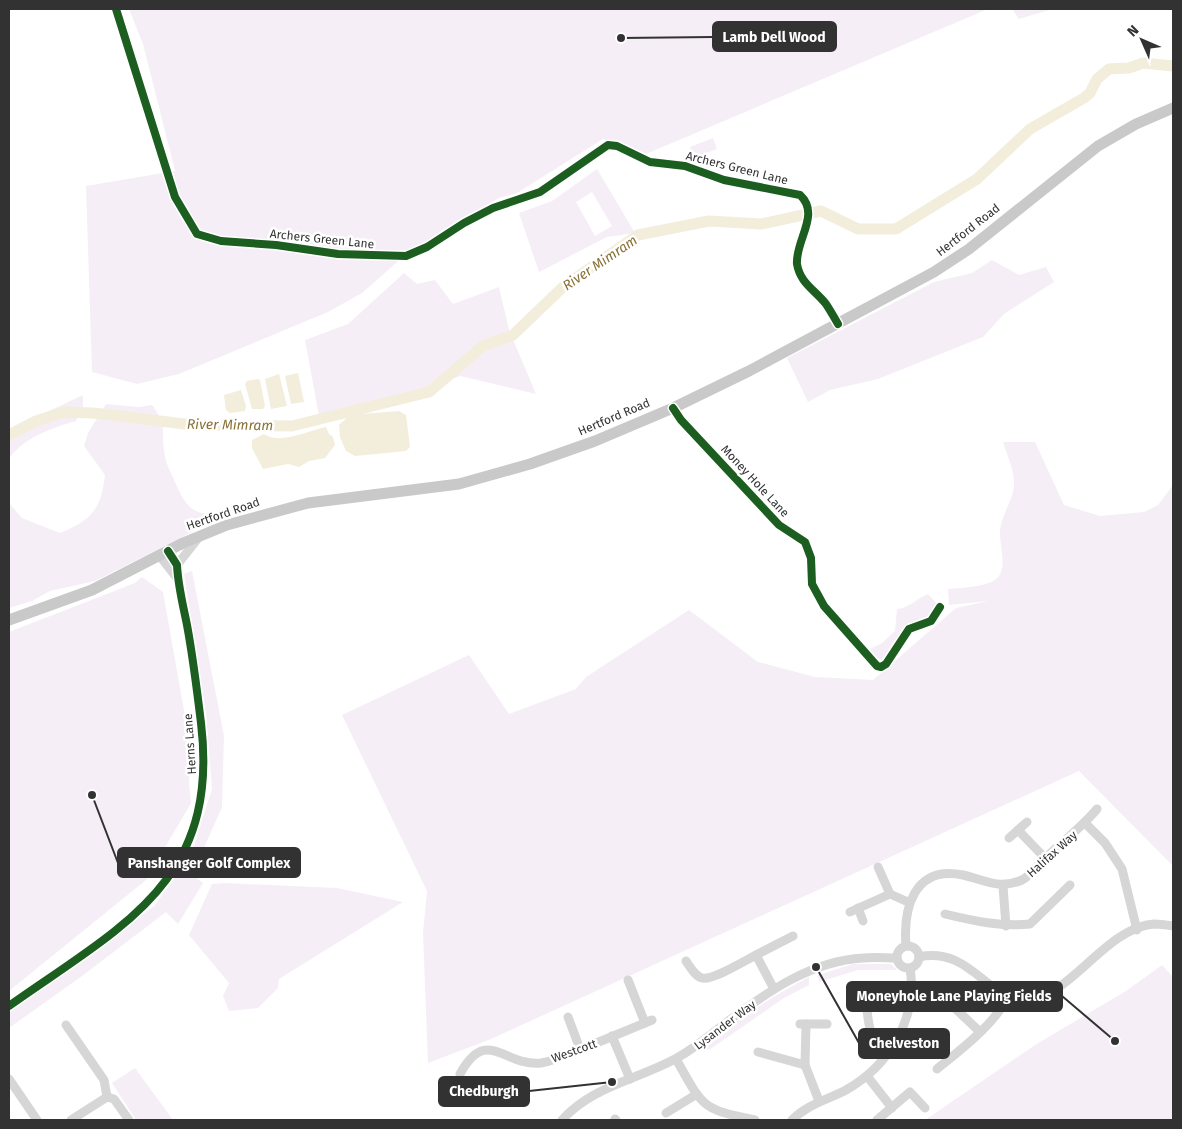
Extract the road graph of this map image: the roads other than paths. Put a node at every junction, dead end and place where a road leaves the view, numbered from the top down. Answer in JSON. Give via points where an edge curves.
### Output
{"nodes":[{"id":1,"x":116,"y":9,"type":"edge"},
{"id":2,"x":1173,"y":108,"type":"edge"},
{"id":3,"x":838,"y":324,"type":"junction"},
{"id":4,"x":673,"y":408,"type":"junction"},
{"id":5,"x":201,"y":535,"type":"junction"},
{"id":6,"x":164,"y":553,"type":"junction"},
{"id":7,"x":177,"y":565,"type":"junction"},
{"id":8,"x":177,"y":579,"type":"junction"},
{"id":9,"x":940,"y":607,"type":"dead end"},
{"id":10,"x":9,"y":620,"type":"edge"},
{"id":11,"x":1097,"y":809,"type":"dead end"},
{"id":12,"x":1027,"y":822,"type":"dead end"},
{"id":13,"x":1085,"y":823,"type":"junction"},
{"id":14,"x":1018,"y":830,"type":"junction"},
{"id":15,"x":1010,"y":838,"type":"dead end"},
{"id":16,"x":1045,"y":858,"type":"junction"},
{"id":17,"x":878,"y":867,"type":"dead end"},
{"id":18,"x":1070,"y":885,"type":"dead end"},
{"id":19,"x":1003,"y":886,"type":"junction"},
{"id":20,"x":890,"y":894,"type":"junction"},
{"id":21,"x":908,"y":902,"type":"junction"},
{"id":22,"x":945,"y":914,"type":"dead end"},
{"id":23,"x":863,"y":921,"type":"dead end"},
{"id":24,"x":1006,"y":926,"type":"junction"},
{"id":25,"x":1173,"y":926,"type":"edge"},
{"id":26,"x":1137,"y":930,"type":"junction"},
{"id":27,"x":793,"y":936,"type":"dead end"},
{"id":28,"x":906,"y":946,"type":"junction"},
{"id":29,"x":756,"y":955,"type":"junction"},
{"id":30,"x":919,"y":957,"type":"junction"},
{"id":31,"x":897,"y":958,"type":"junction"},
{"id":32,"x":686,"y":961,"type":"dead end"},
{"id":33,"x":910,"y":968,"type":"junction"},
{"id":34,"x":628,"y":980,"type":"dead end"},
{"id":35,"x":774,"y":988,"type":"junction"},
{"id":36,"x":940,"y":994,"type":"dead end"},
{"id":37,"x":1008,"y":995,"type":"junction"},
{"id":38,"x":857,"y":1004,"type":"dead end"},
{"id":39,"x":9,"y":1006,"type":"edge"},
{"id":40,"x":568,"y":1017,"type":"dead end"},
{"id":41,"x":827,"y":1024,"type":"dead end"},
{"id":42,"x":66,"y":1025,"type":"dead end"},
{"id":43,"x":979,"y":1031,"type":"junction"},
{"id":44,"x":612,"y":1036,"type":"junction"},
{"id":45,"x":891,"y":1048,"type":"junction"},
{"id":46,"x":580,"y":1049,"type":"junction"},
{"id":47,"x":758,"y":1052,"type":"dead end"},
{"id":48,"x":676,"y":1059,"type":"junction"},
{"id":49,"x":805,"y":1065,"type":"junction"},
{"id":50,"x":937,"y":1069,"type":"dead end"},
{"id":51,"x":460,"y":1074,"type":"dead end"},
{"id":52,"x":867,"y":1076,"type":"junction"},
{"id":53,"x":9,"y":1079,"type":"edge"},
{"id":54,"x":630,"y":1079,"type":"junction"},
{"id":55,"x":696,"y":1094,"type":"junction"},
{"id":56,"x":107,"y":1097,"type":"junction"},
{"id":57,"x":819,"y":1101,"type":"junction"},
{"id":58,"x":892,"y":1108,"type":"junction"},
{"id":59,"x":925,"y":1108,"type":"dead end"},
{"id":60,"x":666,"y":1112,"type":"dead end"},
{"id":61,"x":37,"y":1120,"type":"edge"},
{"id":62,"x":71,"y":1120,"type":"edge"},
{"id":63,"x":129,"y":1120,"type":"edge"},
{"id":64,"x":562,"y":1120,"type":"edge"},
{"id":65,"x":755,"y":1120,"type":"edge"},
{"id":66,"x":792,"y":1120,"type":"edge"},
{"id":67,"x":877,"y":1120,"type":"edge"}],
"edges":[{"from":1,"to":3,"type":"street","name":"Archers Green Lane","via":[[175,197],[197,234],[221,242],[276,245],[338,254],[406,256],[505,202],[540,192],[608,145],[617,146],[650,162],[685,166],[724,180],[800,195],[808,205],[809,217],[799,245],[799,272]]},
{"from":2,"to":3,"type":"main road","name":"Hertford Road","via":[[1098,146],[956,258]]},
{"from":3,"to":4,"type":"main road","name":"Hertford Road"},
{"from":4,"to":5,"type":"main road","name":"Hertford Road","via":[[530,464],[459,484],[308,504],[261,515]]},
{"from":4,"to":9,"type":"street","name":"Money Hole Lane","via":[[779,525],[805,542],[811,558],[812,584],[824,606],[877,666],[886,664],[909,629],[931,621]]},
{"from":5,"to":6,"type":"main road","name":"Hertford Road"},
{"from":5,"to":7,"type":"street"},
{"from":6,"to":7,"type":"street"},
{"from":6,"to":8,"type":"street","name":"Herns Lane"},
{"from":6,"to":10,"type":"main road","name":"Hertford Road","via":[[92,590]]},
{"from":7,"to":8,"type":"street","name":"Herns Lane"},
{"from":8,"to":39,"type":"street","name":"Herns Lane","via":[[187,627],[204,762],[195,826],[182,857],[161,888],[137,914]]},
{"from":11,"to":13,"type":"street","name":"Halifax Way"},
{"from":12,"to":14,"type":"street"},
{"from":13,"to":16,"type":"street","name":"Halifax Way"},
{"from":13,"to":26,"type":"street","via":[[1105,843],[1122,869]]},
{"from":14,"to":15,"type":"street"},
{"from":14,"to":16,"type":"street"},
{"from":16,"to":19,"type":"street","name":"Halifax Way","via":[[1024,880]]},
{"from":17,"to":20,"type":"street"},
{"from":18,"to":24,"type":"street","via":[[1030,924]]},
{"from":19,"to":21,"type":"street","via":[[945,873],[921,886]]},
{"from":19,"to":24,"type":"street"},
{"from":20,"to":21,"type":"street"},
{"from":20,"to":23,"type":"street","via":[[854,910]]},
{"from":21,"to":28,"type":"street","via":[[904,925]]},
{"from":22,"to":24,"type":"street"},
{"from":25,"to":26,"type":"street","via":[[1154,924]]},
{"from":26,"to":37,"type":"street","via":[[1105,947],[1054,991],[1029,1000]]},
{"from":27,"to":29,"type":"street"},
{"from":28,"to":30,"type":"street","via":[[915,949]]},
{"from":28,"to":31,"type":"street","via":[[898,952]]},
{"from":29,"to":32,"type":"street","via":[[711,978],[702,978]]},
{"from":29,"to":35,"type":"street"},
{"from":30,"to":33,"type":"street"},
{"from":30,"to":37,"type":"street","via":[[933,954],[954,958]]},
{"from":31,"to":33,"type":"street","via":[[900,965]]},
{"from":31,"to":35,"type":"street","name":"Lysander Way","via":[[863,958],[833,963]]},
{"from":33,"to":45,"type":"street","via":[[913,988],[910,1007]]},
{"from":34,"to":44,"type":"street","name":"Westcott","via":[[648,1022]]},
{"from":35,"to":48,"type":"street","name":"Lysander Way"},
{"from":36,"to":43,"type":"street"},
{"from":37,"to":43,"type":"street","via":[[1005,1004]]},
{"from":38,"to":45,"type":"street","via":[[866,1003],[872,1035],[877,1042]]},
{"from":40,"to":46,"type":"street"},
{"from":41,"to":49,"type":"street","via":[[803,1024]]},
{"from":42,"to":56,"type":"street","via":[[104,1080]]},
{"from":43,"to":50,"type":"street"},
{"from":44,"to":46,"type":"street","name":"Westcott"},
{"from":44,"to":54,"type":"street"},
{"from":45,"to":52,"type":"street"},
{"from":46,"to":51,"type":"street","name":"Westcott","via":[[541,1063],[521,1061],[491,1049],[483,1050],[471,1056]]},
{"from":47,"to":49,"type":"street"},
{"from":48,"to":54,"type":"street","name":"Lysander Way"},
{"from":48,"to":55,"type":"street"},
{"from":49,"to":57,"type":"street"},
{"from":52,"to":57,"type":"street","via":[[846,1090]]},
{"from":52,"to":58,"type":"street"},
{"from":53,"to":61,"type":"street"},
{"from":54,"to":64,"type":"street","name":"Lysander Way","via":[[597,1092]]},
{"from":55,"to":60,"type":"street"},
{"from":55,"to":65,"type":"street","via":[[717,1112]]},
{"from":56,"to":62,"type":"street"},
{"from":56,"to":63,"type":"street","via":[[114,1099]]},
{"from":57,"to":66,"type":"street"},
{"from":58,"to":59,"type":"street","via":[[910,1092]]},
{"from":58,"to":67,"type":"street"}]}
